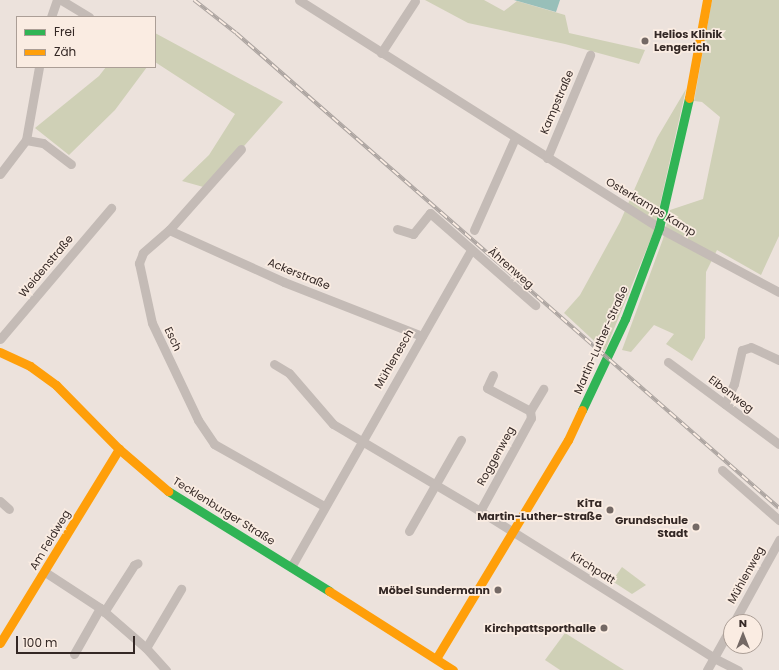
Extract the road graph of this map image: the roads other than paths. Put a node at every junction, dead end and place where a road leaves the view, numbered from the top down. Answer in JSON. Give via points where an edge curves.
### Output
{"nodes":[{"id":1,"x":57,"y":0,"type":"edge"},
{"id":2,"x":61,"y":0,"type":"edge"},
{"id":3,"x":298,"y":0,"type":"edge"},
{"id":4,"x":707,"y":0,"type":"edge"},
{"id":5,"x":415,"y":1,"type":"dead end"},
{"id":6,"x":51,"y":16,"type":"edge"},
{"id":7,"x":87,"y":16,"type":"edge"},
{"id":8,"x":381,"y":53,"type":"junction"},
{"id":9,"x":590,"y":55,"type":"dead end"},
{"id":10,"x":39,"y":68,"type":"edge"},
{"id":11,"x":514,"y":138,"type":"junction"},
{"id":12,"x":26,"y":140,"type":"junction"},
{"id":13,"x":241,"y":149,"type":"dead end"},
{"id":14,"x":547,"y":158,"type":"junction"},
{"id":15,"x":71,"y":164,"type":"dead end"},
{"id":16,"x":0,"y":174,"type":"edge"},
{"id":17,"x":111,"y":208,"type":"dead end"},
{"id":18,"x":658,"y":228,"type":"junction"},
{"id":19,"x":397,"y":229,"type":"dead end"},
{"id":20,"x":169,"y":230,"type":"junction"},
{"id":21,"x":474,"y":230,"type":"dead end"},
{"id":22,"x":471,"y":250,"type":"junction"},
{"id":23,"x":779,"y":292,"type":"edge"},
{"id":24,"x":535,"y":305,"type":"dead end"},
{"id":25,"x":422,"y":336,"type":"junction"},
{"id":26,"x":0,"y":339,"type":"edge"},
{"id":27,"x":0,"y":352,"type":"edge"},
{"id":28,"x":779,"y":360,"type":"edge"},
{"id":29,"x":668,"y":362,"type":"dead end"},
{"id":30,"x":274,"y":364,"type":"dead end"},
{"id":31,"x":493,"y":375,"type":"dead end"},
{"id":32,"x":543,"y":389,"type":"dead end"},
{"id":33,"x":725,"y":404,"type":"junction"},
{"id":34,"x":530,"y":412,"type":"junction"},
{"id":35,"x":361,"y":440,"type":"junction"},
{"id":36,"x":461,"y":440,"type":"dead end"},
{"id":37,"x":779,"y":444,"type":"edge"},
{"id":38,"x":119,"y":449,"type":"junction"},
{"id":39,"x":722,"y":470,"type":"dead end"},
{"id":40,"x":436,"y":486,"type":"junction"},
{"id":41,"x":0,"y":500,"type":"edge"},
{"id":42,"x":324,"y":506,"type":"junction"},
{"id":43,"x":9,"y":509,"type":"dead end"},
{"id":44,"x":480,"y":511,"type":"junction"},
{"id":45,"x":779,"y":520,"type":"edge"},
{"id":46,"x":409,"y":531,"type":"dead end"},
{"id":47,"x":514,"y":533,"type":"junction"},
{"id":48,"x":779,"y":540,"type":"edge"},
{"id":49,"x":138,"y":563,"type":"dead end"},
{"id":50,"x":291,"y":567,"type":"junction"},
{"id":51,"x":45,"y":572,"type":"junction"},
{"id":52,"x":181,"y":589,"type":"dead end"},
{"id":53,"x":102,"y":610,"type":"junction"},
{"id":54,"x":738,"y":614,"type":"edge"},
{"id":55,"x":723,"y":642,"type":"edge"},
{"id":56,"x":0,"y":643,"type":"edge"},
{"id":57,"x":146,"y":648,"type":"junction"},
{"id":58,"x":74,"y":654,"type":"dead end"},
{"id":59,"x":437,"y":657,"type":"junction"},
{"id":60,"x":714,"y":658,"type":"junction"},
{"id":61,"x":166,"y":670,"type":"edge"},
{"id":62,"x":453,"y":670,"type":"edge"},
{"id":63,"x":707,"y":670,"type":"edge"},
{"id":64,"x":738,"y":670,"type":"edge"}],
"edges":[{"from":1,"to":6,"type":"street"},
{"from":2,"to":7,"type":"street"},
{"from":3,"to":8,"type":"street","name":"Osterkamps Kamp"},
{"from":4,"to":18,"type":"street","name":"Martin-Luther-Straße","via":[[694,79]]},
{"from":5,"to":8,"type":"street"},
{"from":8,"to":11,"type":"street","name":"Osterkamps Kamp"},
{"from":9,"to":14,"type":"street","name":"Kampstraße"},
{"from":10,"to":12,"type":"street"},
{"from":11,"to":14,"type":"street","name":"Osterkamps Kamp"},
{"from":11,"to":21,"type":"street"},
{"from":12,"to":15,"type":"street","via":[[43,143]]},
{"from":12,"to":16,"type":"street"},
{"from":13,"to":20,"type":"street","name":"Esch"},
{"from":14,"to":18,"type":"street","name":"Osterkamps Kamp"},
{"from":17,"to":26,"type":"street","name":"Weidenstraße"},
{"from":18,"to":23,"type":"street","name":"Osterkamps Kamp"},
{"from":18,"to":47,"type":"street","name":"Martin-Luther-Straße","via":[[626,319],[597,384]]},
{"from":19,"to":22,"type":"street","via":[[413,234],[430,213]]},
{"from":20,"to":25,"type":"street","name":"Ackerstraße","via":[[284,282]]},
{"from":20,"to":42,"type":"street","name":"Esch","via":[[144,253],[139,263],[152,323],[198,420],[214,444]]},
{"from":22,"to":24,"type":"street","name":"Ährenweg"},
{"from":22,"to":25,"type":"street","name":"Mühlenesch"},
{"from":25,"to":35,"type":"street","name":"Mühlenesch"},
{"from":27,"to":38,"type":"street","name":"Tecklenburger Straße","via":[[30,366],[56,385]]},
{"from":28,"to":33,"type":"street","via":[[751,347],[742,350],[734,384]]},
{"from":29,"to":33,"type":"street","name":"Eibenweg"},
{"from":30,"to":35,"type":"street","name":"Kirchpatt","via":[[289,373],[332,424]]},
{"from":31,"to":34,"type":"street","via":[[487,388]]},
{"from":32,"to":34,"type":"street","name":"Roggenweg"},
{"from":33,"to":37,"type":"street","name":"Eibenweg"},
{"from":34,"to":44,"type":"street","name":"Roggenweg","via":[[531,418]]},
{"from":35,"to":40,"type":"street","name":"Kirchpatt"},
{"from":35,"to":42,"type":"street","name":"Mühlenesch"},
{"from":36,"to":40,"type":"street"},
{"from":38,"to":50,"type":"street","name":"Tecklenburger Straße","via":[[164,489]]},
{"from":38,"to":51,"type":"street","name":"Am Feldweg"},
{"from":39,"to":45,"type":"street"},
{"from":40,"to":44,"type":"street","name":"Kirchpatt"},
{"from":40,"to":46,"type":"street"},
{"from":41,"to":43,"type":"street"},
{"from":42,"to":50,"type":"street","name":"Mühlenesch"},
{"from":44,"to":47,"type":"street","name":"Kirchpatt"},
{"from":47,"to":59,"type":"street","name":"Martin-Luther-Straße"},
{"from":47,"to":60,"type":"street","name":"Kirchpatt"},
{"from":48,"to":54,"type":"street","name":"Mühlenweg"},
{"from":49,"to":53,"type":"street"},
{"from":50,"to":59,"type":"street","name":"Tecklenburger Straße"},
{"from":51,"to":53,"type":"street"},
{"from":51,"to":56,"type":"street","name":"Am Feldweg"},
{"from":52,"to":57,"type":"street"},
{"from":53,"to":57,"type":"street"},
{"from":53,"to":58,"type":"street"},
{"from":55,"to":60,"type":"street"},
{"from":57,"to":61,"type":"street"},
{"from":59,"to":62,"type":"street","name":"Tecklenburger Straße"},
{"from":60,"to":63,"type":"street"},
{"from":60,"to":64,"type":"street","name":"Kirchpatt"}]}
